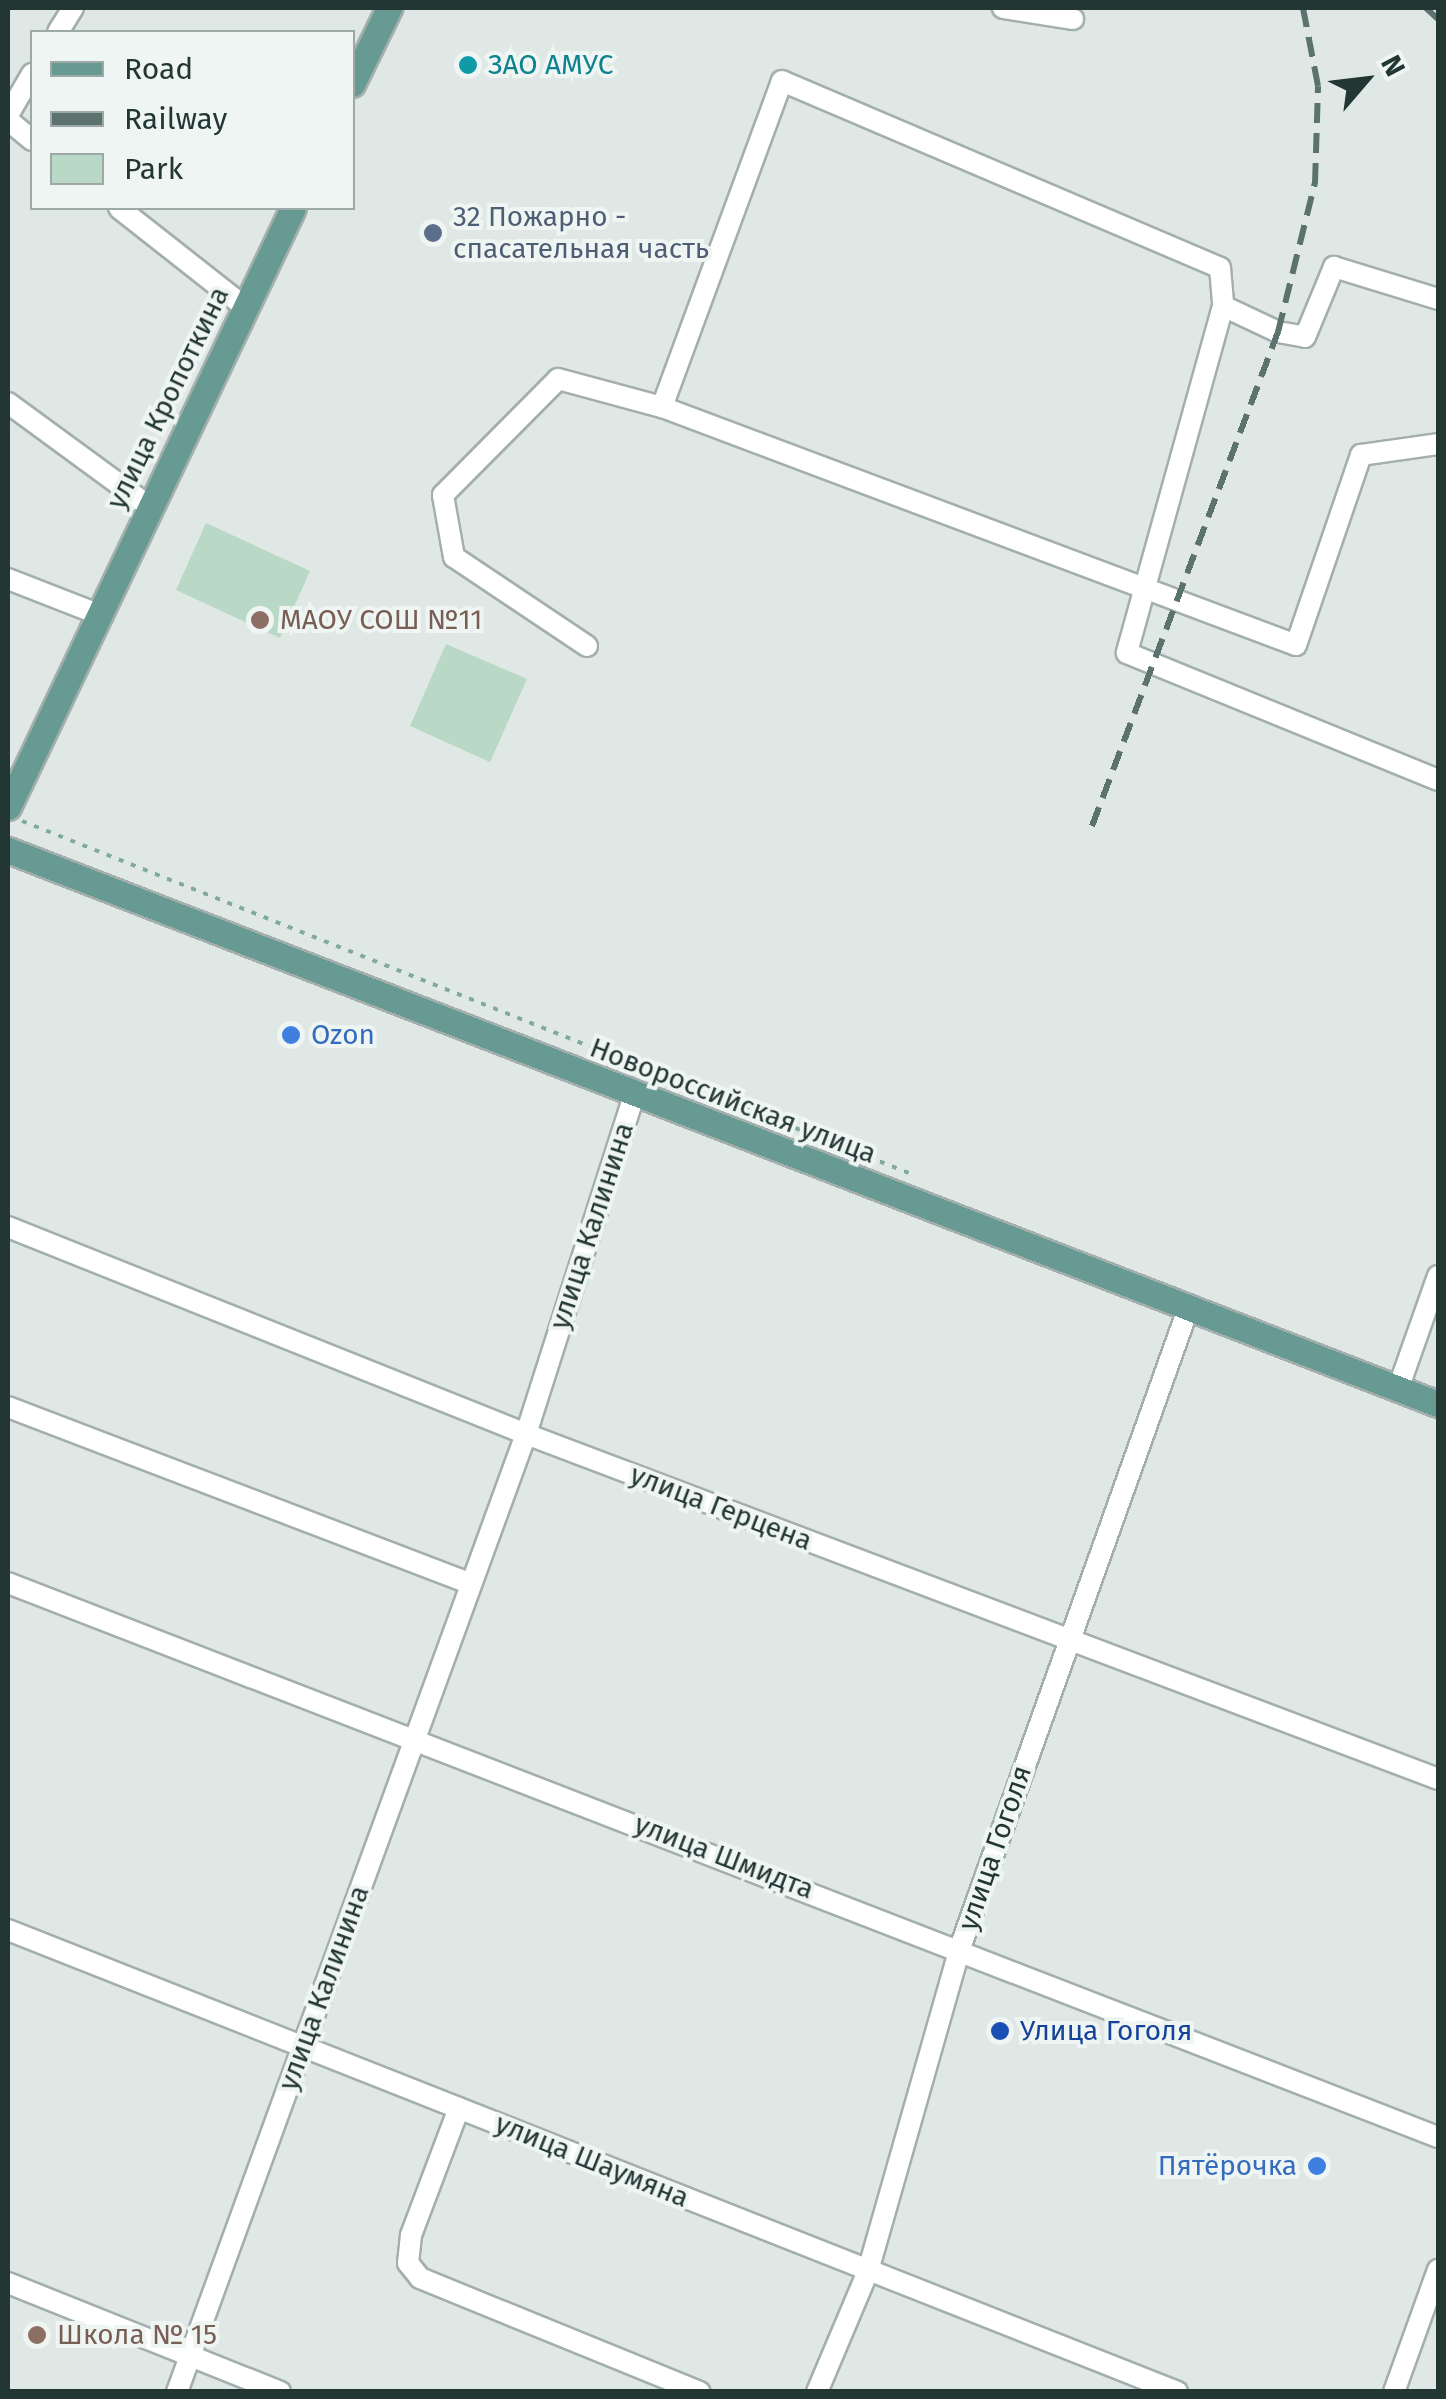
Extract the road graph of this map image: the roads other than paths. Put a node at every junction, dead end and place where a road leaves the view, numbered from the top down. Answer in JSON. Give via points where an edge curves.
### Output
{"nodes":[{"id":1,"x":73,"y":8,"type":"edge"},
{"id":2,"x":389,"y":8,"type":"edge"},
{"id":3,"x":1003,"y":8,"type":"edge"},
{"id":4,"x":1073,"y":18,"type":"dead end"},
{"id":5,"x":59,"y":30,"type":"edge"},
{"id":6,"x":30,"y":78,"type":"edge"},
{"id":7,"x":355,"y":78,"type":"edge"},
{"id":8,"x":8,"y":117,"type":"edge"},
{"id":9,"x":30,"y":138,"type":"edge"},
{"id":10,"x":121,"y":210,"type":"edge"},
{"id":11,"x":292,"y":210,"type":"edge"},
{"id":12,"x":1438,"y":298,"type":"edge"},
{"id":13,"x":1223,"y":306,"type":"junction"},
{"id":14,"x":245,"y":307,"type":"junction"},
{"id":15,"x":8,"y":403,"type":"edge"},
{"id":16,"x":662,"y":406,"type":"junction"},
{"id":17,"x":1438,"y":444,"type":"edge"},
{"id":18,"x":150,"y":507,"type":"junction"},
{"id":19,"x":8,"y":579,"type":"edge"},
{"id":20,"x":1146,"y":584,"type":"junction"},
{"id":21,"x":98,"y":614,"type":"junction"},
{"id":22,"x":587,"y":646,"type":"dead end"},
{"id":23,"x":1438,"y":780,"type":"edge"},
{"id":24,"x":8,"y":808,"type":"edge"},
{"id":25,"x":8,"y":850,"type":"edge"},
{"id":26,"x":634,"y":1095,"type":"junction"},
{"id":27,"x":8,"y":1227,"type":"edge"},
{"id":28,"x":1438,"y":1276,"type":"edge"},
{"id":29,"x":1188,"y":1309,"type":"junction"},
{"id":30,"x":1398,"y":1389,"type":"junction"},
{"id":31,"x":1438,"y":1404,"type":"edge"},
{"id":32,"x":8,"y":1407,"type":"edge"},
{"id":33,"x":526,"y":1434,"type":"junction"},
{"id":34,"x":8,"y":1583,"type":"edge"},
{"id":35,"x":468,"y":1583,"type":"junction"},
{"id":36,"x":1068,"y":1640,"type":"junction"},
{"id":37,"x":414,"y":1738,"type":"junction"},
{"id":38,"x":1438,"y":1779,"type":"edge"},
{"id":39,"x":8,"y":1930,"type":"edge"},
{"id":40,"x":960,"y":1948,"type":"junction"},
{"id":41,"x":305,"y":2043,"type":"junction"},
{"id":42,"x":459,"y":2108,"type":"junction"},
{"id":43,"x":1438,"y":2137,"type":"edge"},
{"id":44,"x":1438,"y":2270,"type":"edge"},
{"id":45,"x":868,"y":2272,"type":"junction"},
{"id":46,"x":8,"y":2283,"type":"edge"},
{"id":47,"x":188,"y":2354,"type":"junction"},
{"id":48,"x":177,"y":2392,"type":"edge"},
{"id":49,"x":280,"y":2392,"type":"edge"},
{"id":50,"x":700,"y":2392,"type":"edge"},
{"id":51,"x":817,"y":2392,"type":"edge"},
{"id":52,"x":1177,"y":2392,"type":"edge"},
{"id":53,"x":1394,"y":2392,"type":"edge"}],
"edges":[{"from":1,"to":5,"type":"street"},
{"from":2,"to":7,"type":"main road"},
{"from":3,"to":4,"type":"street"},
{"from":6,"to":8,"type":"street"},
{"from":8,"to":9,"type":"street"},
{"from":10,"to":14,"type":"street"},
{"from":11,"to":14,"type":"main road","name":"улица Кропоткина"},
{"from":12,"to":13,"type":"street","via":[[1334,267],[1304,336]]},
{"from":13,"to":16,"type":"street","via":[[1220,268],[782,81]]},
{"from":13,"to":20,"type":"street"},
{"from":14,"to":18,"type":"main road","name":"улица Кропоткина"},
{"from":15,"to":18,"type":"street"},
{"from":16,"to":20,"type":"street"},
{"from":16,"to":22,"type":"street","via":[[558,379],[443,495],[454,558]]},
{"from":17,"to":20,"type":"street","via":[[1361,455],[1296,645]]},
{"from":18,"to":21,"type":"main road","name":"улица Кропоткина"},
{"from":19,"to":21,"type":"street"},
{"from":20,"to":23,"type":"street","via":[[1127,653]]},
{"from":21,"to":24,"type":"main road","name":"улица Кропоткина"},
{"from":25,"to":26,"type":"main road","name":"Новороссийская улица"},
{"from":26,"to":29,"type":"main road","name":"Новороссийская улица"},
{"from":26,"to":33,"type":"street","name":"улица Калинина"},
{"from":27,"to":33,"type":"street","name":"улица Герцена"},
{"from":28,"to":30,"type":"street"},
{"from":29,"to":30,"type":"main road","name":"Новороссийская улица"},
{"from":29,"to":36,"type":"street","name":"улица Гоголя"},
{"from":30,"to":31,"type":"main road","name":"Новороссийская улица"},
{"from":32,"to":35,"type":"street"},
{"from":33,"to":35,"type":"street","name":"улица Калинина"},
{"from":33,"to":36,"type":"street","name":"улица Герцена"},
{"from":34,"to":37,"type":"street","name":"улица Шмидта"},
{"from":35,"to":37,"type":"street","name":"улица Калинина"},
{"from":36,"to":38,"type":"street","name":"улица Герцена"},
{"from":36,"to":40,"type":"street","name":"улица Гоголя"},
{"from":37,"to":40,"type":"street","name":"улица Шмидта"},
{"from":37,"to":41,"type":"street","name":"улица Калинина"},
{"from":39,"to":41,"type":"street","name":"улица Шаумяна"},
{"from":40,"to":43,"type":"street","name":"улица Шмидта"},
{"from":40,"to":45,"type":"street","name":"улица Гоголя"},
{"from":41,"to":42,"type":"street","name":"улица Шаумяна"},
{"from":41,"to":47,"type":"street","name":"улица Калинина"},
{"from":42,"to":45,"type":"street","name":"улица Шаумяна"},
{"from":42,"to":50,"type":"street","via":[[411,2235],[408,2264],[420,2278]]},
{"from":44,"to":53,"type":"street"},
{"from":45,"to":51,"type":"street","name":"улица Гоголя"},
{"from":45,"to":52,"type":"street","name":"улица Шаумяна"},
{"from":46,"to":47,"type":"street"},
{"from":47,"to":48,"type":"street","name":"улица Калинина"},
{"from":47,"to":49,"type":"street"}]}
